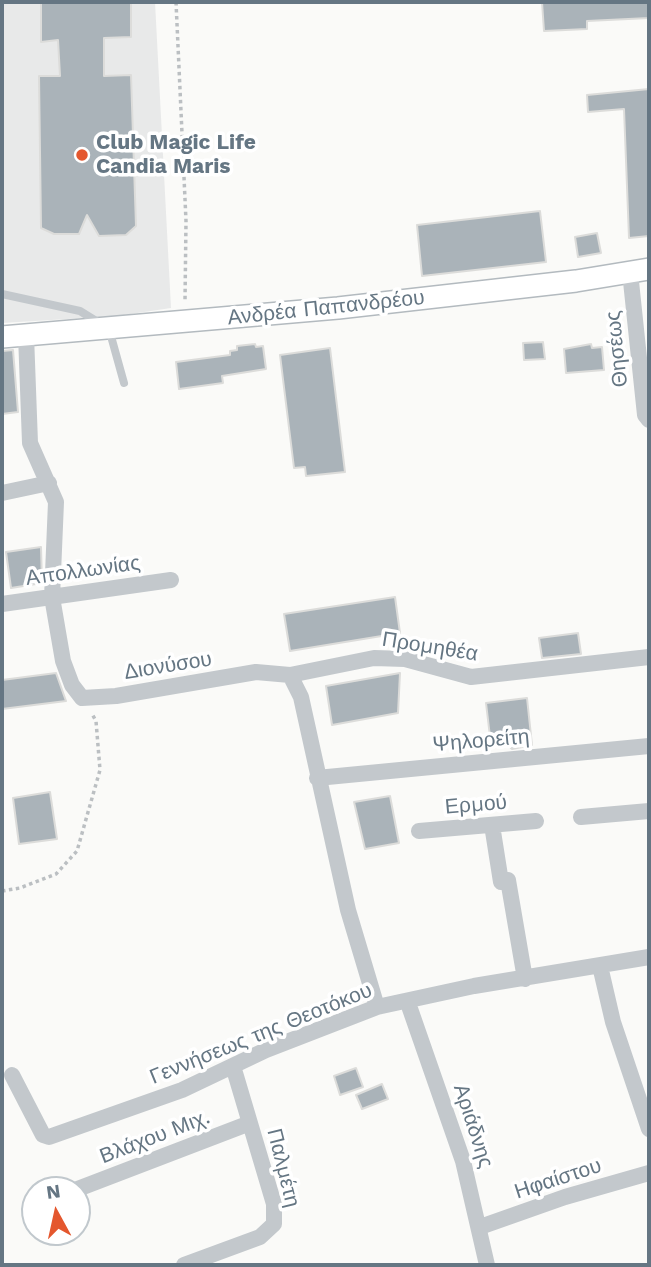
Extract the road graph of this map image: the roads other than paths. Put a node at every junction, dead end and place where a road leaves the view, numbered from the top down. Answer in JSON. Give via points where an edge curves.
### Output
{"nodes":[{"id":1,"x":640,"y":271,"type":"edge"},
{"id":2,"x":2,"y":294,"type":"edge"},
{"id":3,"x":109,"y":329,"type":"junction"},
{"id":4,"x":26,"y":335,"type":"junction"},
{"id":5,"x":2,"y":337,"type":"edge"},
{"id":6,"x":124,"y":383,"type":"dead end"},
{"id":7,"x":649,"y":420,"type":"edge"},
{"id":8,"x":49,"y":483,"type":"junction"},
{"id":9,"x":2,"y":492,"type":"edge"},
{"id":10,"x":171,"y":580,"type":"dead end"},
{"id":11,"x":52,"y":597,"type":"junction"},
{"id":12,"x":2,"y":604,"type":"edge"},
{"id":13,"x":649,"y":657,"type":"edge"},
{"id":14,"x":290,"y":675,"type":"junction"},
{"id":15,"x":649,"y":746,"type":"edge"},
{"id":16,"x":317,"y":778,"type":"junction"},
{"id":17,"x":649,"y":811,"type":"edge"},
{"id":18,"x":581,"y":817,"type":"dead end"},
{"id":19,"x":536,"y":821,"type":"dead end"},
{"id":20,"x":492,"y":825,"type":"junction"},
{"id":21,"x":419,"y":831,"type":"dead end"},
{"id":22,"x":649,"y":957,"type":"edge"},
{"id":23,"x":600,"y":966,"type":"junction"},
{"id":24,"x":525,"y":979,"type":"junction"},
{"id":25,"x":408,"y":1003,"type":"junction"},
{"id":26,"x":377,"y":1007,"type":"junction"},
{"id":27,"x":233,"y":1066,"type":"junction"},
{"id":28,"x":12,"y":1075,"type":"dead end"},
{"id":29,"x":250,"y":1122,"type":"junction"},
{"id":30,"x":649,"y":1129,"type":"edge"},
{"id":31,"x":649,"y":1173,"type":"edge"},
{"id":32,"x":91,"y":1184,"type":"edge"},
{"id":33,"x":480,"y":1227,"type":"junction"},
{"id":34,"x":184,"y":1265,"type":"edge"},
{"id":35,"x":487,"y":1265,"type":"edge"}],
"edges":[{"from":1,"to":3,"type":"main road","name":"Ανδρέα Παπανδρέου","via":[[351,307]]},
{"from":1,"to":7,"type":"street","name":"Θησέως","via":[[645,415]]},
{"from":2,"to":3,"type":"lane","via":[[80,311]]},
{"from":3,"to":4,"type":"main road","name":"Ανδρέα Παπανδρέου"},
{"from":3,"to":6,"type":"lane"},
{"from":4,"to":5,"type":"main road","name":"Ανδρέα Παπανδρέου"},
{"from":4,"to":8,"type":"street","via":[[30,443]]},
{"from":8,"to":9,"type":"street"},
{"from":8,"to":11,"type":"street","via":[[57,520]]},
{"from":10,"to":11,"type":"street","name":"Απολλωνίας"},
{"from":11,"to":12,"type":"street","name":"Απολλωνίας"},
{"from":11,"to":14,"type":"street","name":"Διονύσου","via":[[63,661],[82,698],[256,672]]},
{"from":13,"to":14,"type":"street","name":"Προμηθέα","via":[[471,677],[405,659],[374,658]]},
{"from":14,"to":16,"type":"street","via":[[301,697]]},
{"from":15,"to":16,"type":"street","name":"Ψηλορείτη"},
{"from":16,"to":26,"type":"street"},
{"from":17,"to":18,"type":"street"},
{"from":19,"to":20,"type":"street","name":"Ερμού"},
{"from":20,"to":21,"type":"street","name":"Ερμού"},
{"from":20,"to":24,"type":"street","via":[[501,882],[508,880]]},
{"from":22,"to":23,"type":"street","name":"Γεννήσεως της Θεοτόκου"},
{"from":23,"to":24,"type":"street","name":"Γεννήσεως της Θεοτόκου"},
{"from":23,"to":30,"type":"street","via":[[613,1022]]},
{"from":24,"to":25,"type":"street","name":"Γεννήσεως της Θεοτόκου"},
{"from":25,"to":26,"type":"street","name":"Γεννήσεως της Θεοτόκου"},
{"from":25,"to":33,"type":"street","name":"Αριάδνης","via":[[463,1161]]},
{"from":26,"to":27,"type":"street","name":"Γεννήσεως της Θεοτόκου"},
{"from":27,"to":28,"type":"street","name":"Γεννήσεως της Θεοτόκου","via":[[182,1090],[49,1137],[43,1135]]},
{"from":27,"to":29,"type":"street","name":"Παλμέτη"},
{"from":29,"to":32,"type":"street","name":"Βλάχου Μιχ."},
{"from":29,"to":34,"type":"street","name":"Παλμέτη","via":[[274,1204],[274,1224],[260,1237]]},
{"from":31,"to":33,"type":"street","name":"Ηφαίστου"},
{"from":33,"to":35,"type":"street","name":"Αριάδνης"}]}
